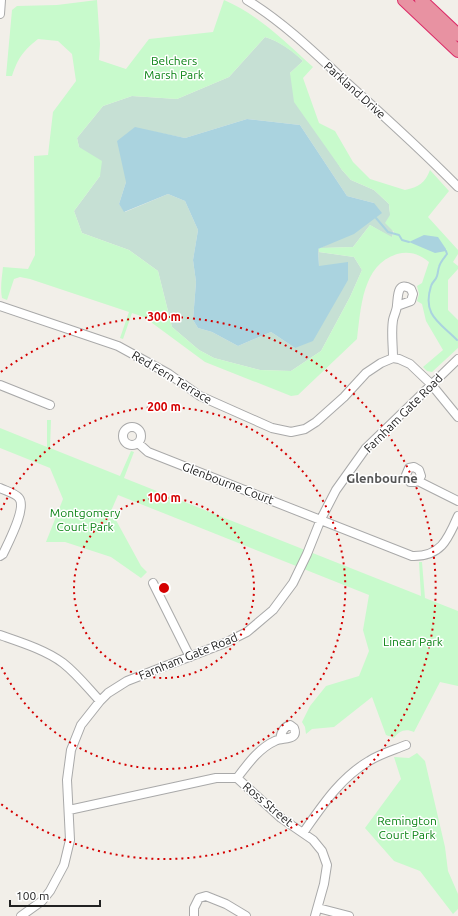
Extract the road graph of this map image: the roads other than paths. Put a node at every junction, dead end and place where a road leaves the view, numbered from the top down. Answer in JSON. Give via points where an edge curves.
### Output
{"nodes":[{"id":1,"x":1,"y":0,"type":"edge"},
{"id":2,"x":246,"y":0,"type":"edge"},
{"id":3,"x":404,"y":0,"type":"edge"},
{"id":4,"x":420,"y":0,"type":"edge"},
{"id":5,"x":0,"y":14,"type":"edge"},
{"id":6,"x":458,"y":35,"type":"edge"},
{"id":7,"x":458,"y":51,"type":"edge"},
{"id":8,"x":458,"y":187,"type":"edge"},
{"id":9,"x":0,"y":306,"type":"edge"},
{"id":10,"x":397,"y":306,"type":"dead end"},
{"id":11,"x":393,"y":358,"type":"junction"},
{"id":12,"x":458,"y":359,"type":"edge"},
{"id":13,"x":431,"y":384,"type":"junction"},
{"id":14,"x":0,"y":385,"type":"edge"},
{"id":15,"x":50,"y":406,"type":"dead end"},
{"id":16,"x":458,"y":417,"type":"edge"},
{"id":17,"x":138,"y":443,"type":"dead end"},
{"id":18,"x":418,"y":481,"type":"dead end"},
{"id":19,"x":0,"y":488,"type":"edge"},
{"id":20,"x":458,"y":501,"type":"edge"},
{"id":21,"x":458,"y":516,"type":"edge"},
{"id":22,"x":321,"y":519,"type":"junction"},
{"id":23,"x":0,"y":556,"type":"edge"},
{"id":24,"x":153,"y":583,"type":"dead end"},
{"id":25,"x":0,"y":635,"type":"edge"},
{"id":26,"x":190,"y":657,"type":"junction"},
{"id":27,"x":100,"y":701,"type":"junction"},
{"id":28,"x":280,"y":739,"type":"dead end"},
{"id":29,"x":406,"y":745,"type":"dead end"},
{"id":30,"x":237,"y":778,"type":"junction"},
{"id":31,"x":69,"y":810,"type":"junction"},
{"id":32,"x":303,"y":833,"type":"junction"},
{"id":33,"x":318,"y":908,"type":"junction"},
{"id":34,"x":21,"y":916,"type":"edge"},
{"id":35,"x":194,"y":916,"type":"edge"},
{"id":36,"x":246,"y":916,"type":"edge"},
{"id":37,"x":315,"y":916,"type":"edge"},
{"id":38,"x":349,"y":916,"type":"edge"}],
"edges":[{"from":1,"to":5,"type":"street"},
{"from":2,"to":8,"type":"street","name":"Parkland Drive","via":[[268,14],[325,63],[422,150]]},
{"from":3,"to":7,"type":"highway"},
{"from":4,"to":6,"type":"highway"},
{"from":9,"to":11,"type":"street","name":"Red Fern Terrace","via":[[118,346],[163,371],[200,396],[272,428],[291,432],[305,429],[316,422],[366,373]]},
{"from":10,"to":11,"type":"street","via":[[393,319]]},
{"from":11,"to":13,"type":"street","via":[[410,364]]},
{"from":12,"to":13,"type":"street","name":"Farnham Gate Road"},
{"from":13,"to":16,"type":"street"},
{"from":13,"to":22,"type":"street","name":"Farnham Gate Road","via":[[366,448],[336,490]]},
{"from":14,"to":15,"type":"street"},
{"from":17,"to":22,"type":"street","name":"Glenbourne Court","via":[[148,452]]},
{"from":18,"to":20,"type":"street"},
{"from":19,"to":23,"type":"street","via":[[14,494],[22,502],[18,521]]},
{"from":21,"to":22,"type":"street","name":"Glenbourne Court","via":[[443,545],[421,556],[400,552]]},
{"from":22,"to":26,"type":"street","name":"Farnham Gate Road","via":[[293,584],[273,610],[247,632],[211,650]]},
{"from":24,"to":26,"type":"street"},
{"from":25,"to":27,"type":"street","via":[[62,662]]},
{"from":26,"to":27,"type":"street","name":"Farnham Gate Road","via":[[127,682]]},
{"from":27,"to":31,"type":"street","name":"Farnham Gate Road","via":[[81,726],[71,750],[67,780]]},
{"from":28,"to":30,"type":"street","via":[[267,745]]},
{"from":29,"to":32,"type":"street","via":[[370,760],[354,771],[337,787]]},
{"from":30,"to":31,"type":"street","name":"Ross Street","via":[[210,779]]},
{"from":30,"to":32,"type":"street","name":"Ross Street","via":[[281,818]]},
{"from":31,"to":34,"type":"street","name":"Farnham Gate Road","via":[[70,840],[60,874],[42,901]]},
{"from":32,"to":33,"type":"street","name":"Ross Street","via":[[322,851],[327,865]]},
{"from":33,"to":37,"type":"street","name":"Ross Street"},
{"from":33,"to":38,"type":"street"},
{"from":35,"to":36,"type":"street","via":[[194,908],[199,898],[206,896]]}]}
